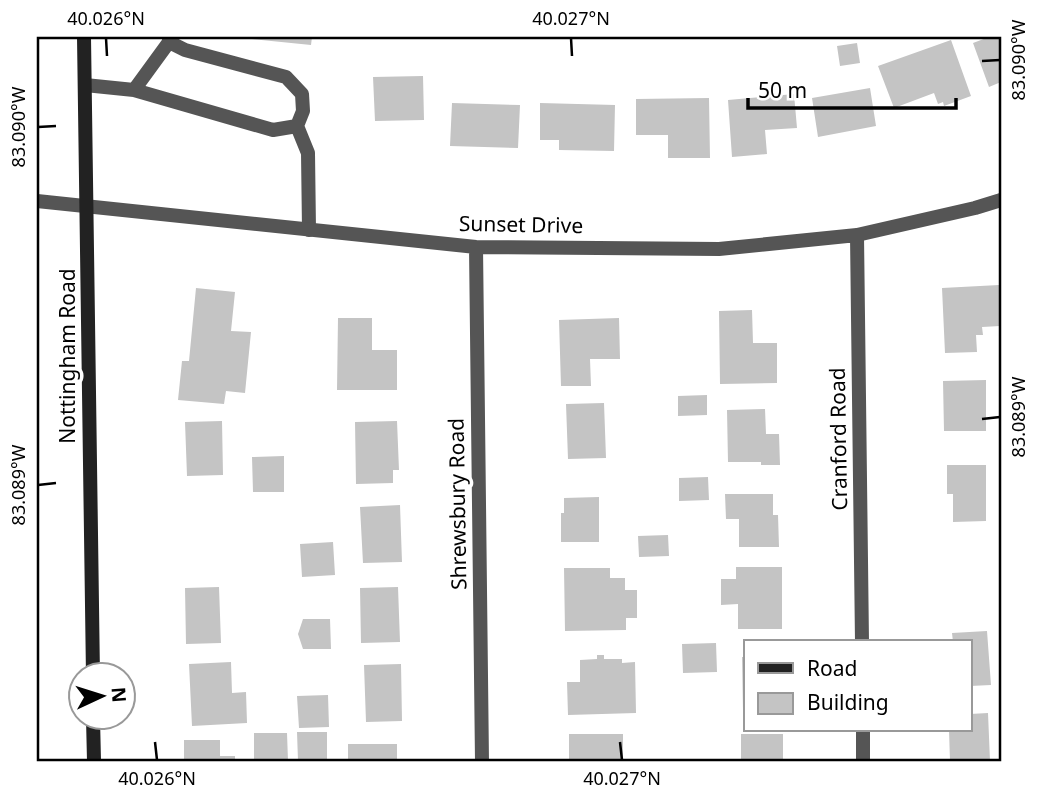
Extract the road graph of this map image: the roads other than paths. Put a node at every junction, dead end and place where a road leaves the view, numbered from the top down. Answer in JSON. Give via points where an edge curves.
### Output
{"nodes":[{"id":1,"x":84,"y":37,"type":"edge"},
{"id":2,"x":169,"y":39,"type":"edge"},
{"id":3,"x":85,"y":85,"type":"junction"},
{"id":4,"x":134,"y":90,"type":"junction"},
{"id":5,"x":297,"y":126,"type":"junction"},
{"id":6,"x":1001,"y":200,"type":"edge"},
{"id":7,"x":37,"y":201,"type":"edge"},
{"id":8,"x":88,"y":206,"type":"junction"},
{"id":9,"x":309,"y":230,"type":"junction"},
{"id":10,"x":857,"y":235,"type":"junction"},
{"id":11,"x":477,"y":247,"type":"junction"},
{"id":12,"x":862,"y":640,"type":"edge"},
{"id":13,"x":93,"y":662,"type":"edge"},
{"id":14,"x":93,"y":732,"type":"edge"},
{"id":15,"x":863,"y":732,"type":"edge"},
{"id":16,"x":94,"y":761,"type":"edge"},
{"id":17,"x":482,"y":761,"type":"edge"},
{"id":18,"x":863,"y":761,"type":"edge"}],
"edges":[{"from":1,"to":3,"type":"street","name":"Nottingham Road"},
{"from":2,"to":4,"type":"street"},
{"from":2,"to":5,"type":"street","via":[[185,50],[286,77],[302,94],[303,111]]},
{"from":3,"to":4,"type":"street"},
{"from":3,"to":8,"type":"street","name":"Nottingham Road"},
{"from":4,"to":5,"type":"street","via":[[273,130]]},
{"from":5,"to":9,"type":"street","via":[[308,153]]},
{"from":6,"to":10,"type":"street","name":"Sunset Drive"},
{"from":7,"to":8,"type":"street","name":"Sunset Drive"},
{"from":8,"to":9,"type":"street","name":"Sunset Drive"},
{"from":8,"to":13,"type":"street","name":"Nottingham Road"},
{"from":9,"to":11,"type":"street","name":"Sunset Drive"},
{"from":10,"to":11,"type":"street","name":"Sunset Drive","via":[[719,249]]},
{"from":10,"to":12,"type":"street","name":"Cranford Road"},
{"from":11,"to":17,"type":"street","name":"Shrewsbury Road"},
{"from":14,"to":16,"type":"street"},
{"from":15,"to":18,"type":"street"}]}
